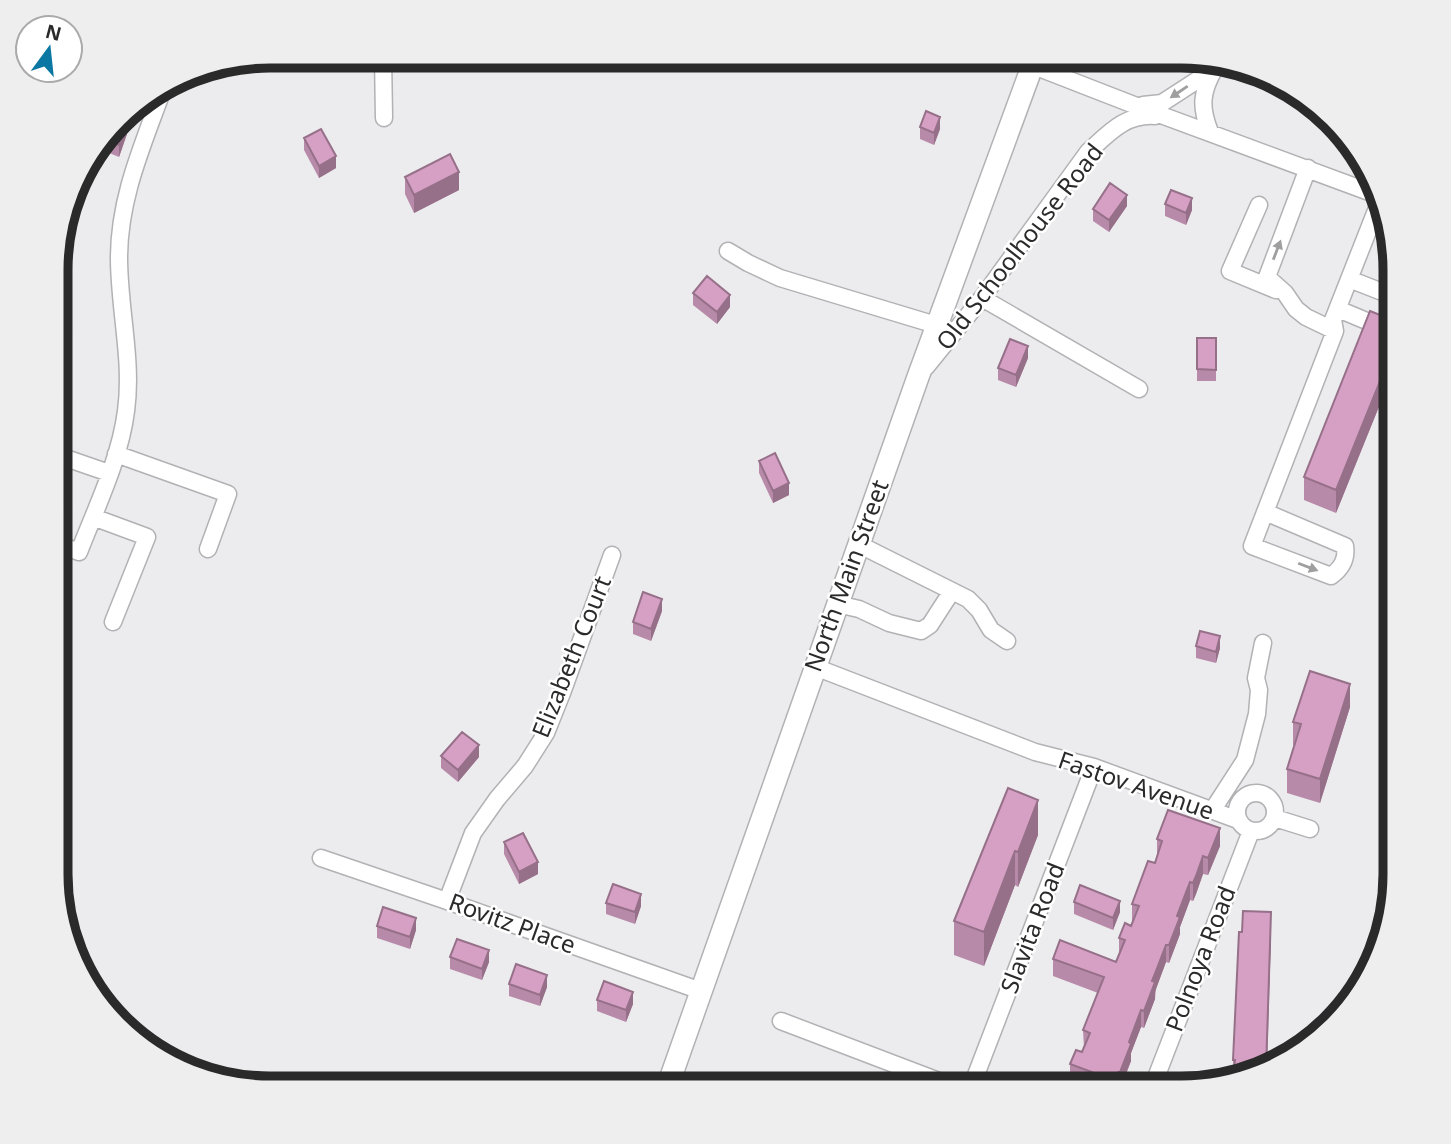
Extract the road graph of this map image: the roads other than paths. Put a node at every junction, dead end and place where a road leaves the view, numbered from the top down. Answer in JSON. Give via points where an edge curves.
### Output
{"nodes":[{"id":1,"x":383,"y":69,"type":"edge"},
{"id":2,"x":1031,"y":69,"type":"edge"},
{"id":3,"x":1052,"y":69,"type":"edge"},
{"id":4,"x":1208,"y":71,"type":"edge"},
{"id":5,"x":1213,"y":71,"type":"edge"},
{"id":6,"x":158,"y":102,"type":"edge"},
{"id":7,"x":1134,"y":105,"type":"junction"},
{"id":8,"x":1168,"y":117,"type":"junction"},
{"id":9,"x":384,"y":118,"type":"dead end"},
{"id":10,"x":1210,"y":132,"type":"junction"},
{"id":11,"x":1308,"y":168,"type":"junction"},
{"id":12,"x":1366,"y":191,"type":"edge"},
{"id":13,"x":1259,"y":205,"type":"dead end"},
{"id":14,"x":1374,"y":213,"type":"edge"},
{"id":15,"x":728,"y":251,"type":"dead end"},
{"id":16,"x":1349,"y":279,"type":"junction"},
{"id":17,"x":1285,"y":293,"type":"junction"},
{"id":18,"x":1383,"y":293,"type":"edge"},
{"id":19,"x":982,"y":298,"type":"junction"},
{"id":20,"x":1338,"y":309,"type":"junction"},
{"id":21,"x":936,"y":325,"type":"junction"},
{"id":22,"x":1383,"y":328,"type":"edge"},
{"id":23,"x":1335,"y":331,"type":"junction"},
{"id":24,"x":918,"y":377,"type":"junction"},
{"id":25,"x":1139,"y":389,"type":"dead end"},
{"id":26,"x":116,"y":454,"type":"junction"},
{"id":27,"x":68,"y":458,"type":"edge"},
{"id":28,"x":109,"y":474,"type":"junction"},
{"id":29,"x":1265,"y":512,"type":"junction"},
{"id":30,"x":93,"y":517,"type":"junction"},
{"id":31,"x":859,"y":544,"type":"junction"},
{"id":32,"x":68,"y":548,"type":"edge"},
{"id":33,"x":208,"y":550,"type":"dead end"},
{"id":34,"x":612,"y":555,"type":"dead end"},
{"id":35,"x":952,"y":591,"type":"junction"},
{"id":36,"x":837,"y":604,"type":"junction"},
{"id":37,"x":114,"y":622,"type":"dead end"},
{"id":38,"x":1007,"y":641,"type":"dead end"},
{"id":39,"x":1263,"y":643,"type":"dead end"},
{"id":40,"x":815,"y":667,"type":"junction"},
{"id":41,"x":1094,"y":767,"type":"junction"},
{"id":42,"x":1212,"y":811,"type":"junction"},
{"id":43,"x":1275,"y":818,"type":"junction"},
{"id":44,"x":1238,"y":820,"type":"junction"},
{"id":45,"x":1310,"y":829,"type":"dead end"},
{"id":46,"x":1251,"y":831,"type":"junction"},
{"id":47,"x":321,"y":858,"type":"dead end"},
{"id":48,"x":447,"y":901,"type":"junction"},
{"id":49,"x":701,"y":991,"type":"junction"},
{"id":50,"x":781,"y":1021,"type":"dead end"},
{"id":51,"x":671,"y":1075,"type":"edge"},
{"id":52,"x":925,"y":1076,"type":"edge"},
{"id":53,"x":976,"y":1076,"type":"edge"},
{"id":54,"x":1157,"y":1076,"type":"edge"}],
"edges":[{"from":1,"to":9,"type":"street"},
{"from":2,"to":21,"type":"main road","name":"North Main Street"},
{"from":3,"to":7,"type":"street"},
{"from":4,"to":7,"type":"street","one_way":true,"via":[[1162,103]]},
{"from":5,"to":10,"type":"street","via":[[1203,95]]},
{"from":6,"to":26,"type":"street","via":[[129,184],[121,234],[129,388]]},
{"from":7,"to":8,"type":"street"},
{"from":8,"to":10,"type":"street"},
{"from":8,"to":19,"type":"street","name":"Old Schoolhouse Road","via":[[1130,118],[1088,152]]},
{"from":10,"to":11,"type":"street"},
{"from":11,"to":12,"type":"street"},
{"from":17,"to":11,"type":"street","one_way":true,"via":[[1267,277]]},
{"from":13,"to":17,"type":"street","via":[[1230,271]]},
{"from":14,"to":16,"type":"street"},
{"from":15,"to":21,"type":"street","via":[[780,278]]},
{"from":16,"to":18,"type":"street"},
{"from":16,"to":20,"type":"street"},
{"from":17,"to":23,"type":"street","via":[[1306,317]]},
{"from":19,"to":24,"type":"street","name":"Old Schoolhouse Road"},
{"from":19,"to":25,"type":"street"},
{"from":20,"to":22,"type":"street"},
{"from":20,"to":23,"type":"street"},
{"from":21,"to":24,"type":"main road","name":"North Main Street"},
{"from":23,"to":29,"type":"street"},
{"from":24,"to":31,"type":"main road","name":"North Main Street"},
{"from":26,"to":28,"type":"street"},
{"from":26,"to":33,"type":"street","via":[[228,494]]},
{"from":27,"to":28,"type":"street"},
{"from":28,"to":30,"type":"street"},
{"from":29,"to":29,"type":"street","one_way":true,"via":[[1252,546],[1331,576],[1340,570],[1345,546]]},
{"from":30,"to":32,"type":"street","via":[[79,552]]},
{"from":30,"to":37,"type":"street","via":[[147,537]]},
{"from":31,"to":35,"type":"street"},
{"from":31,"to":36,"type":"main road","name":"North Main Street"},
{"from":34,"to":48,"type":"street","name":"Elizabeth Court","via":[[545,733],[472,833]]},
{"from":35,"to":36,"type":"street","via":[[921,631]]},
{"from":35,"to":38,"type":"street","via":[[968,599],[991,629]]},
{"from":36,"to":40,"type":"main road","name":"North Main Street"},
{"from":39,"to":42,"type":"street","via":[[1256,678],[1256,714],[1245,760]]},
{"from":40,"to":41,"type":"street","name":"Fastov Avenue","via":[[1035,752]]},
{"from":40,"to":49,"type":"main road","name":"North Main Street"},
{"from":41,"to":42,"type":"street","name":"Fastov Avenue"},
{"from":41,"to":53,"type":"street","name":"Slavita Road"},
{"from":42,"to":44,"type":"street","name":"Fastov Avenue"},
{"from":43,"to":44,"type":"street","via":[[1271,799],[1252,793],[1237,806]]},
{"from":43,"to":45,"type":"street"},
{"from":43,"to":46,"type":"street","via":[[1263,831]]},
{"from":44,"to":46,"type":"street"},
{"from":46,"to":54,"type":"street","name":"Polnoya Road"},
{"from":47,"to":48,"type":"street","name":"Rovitz Place"},
{"from":48,"to":49,"type":"street","name":"Rovitz Place"},
{"from":49,"to":51,"type":"main road","name":"North Main Street"},
{"from":50,"to":52,"type":"street"}]}
